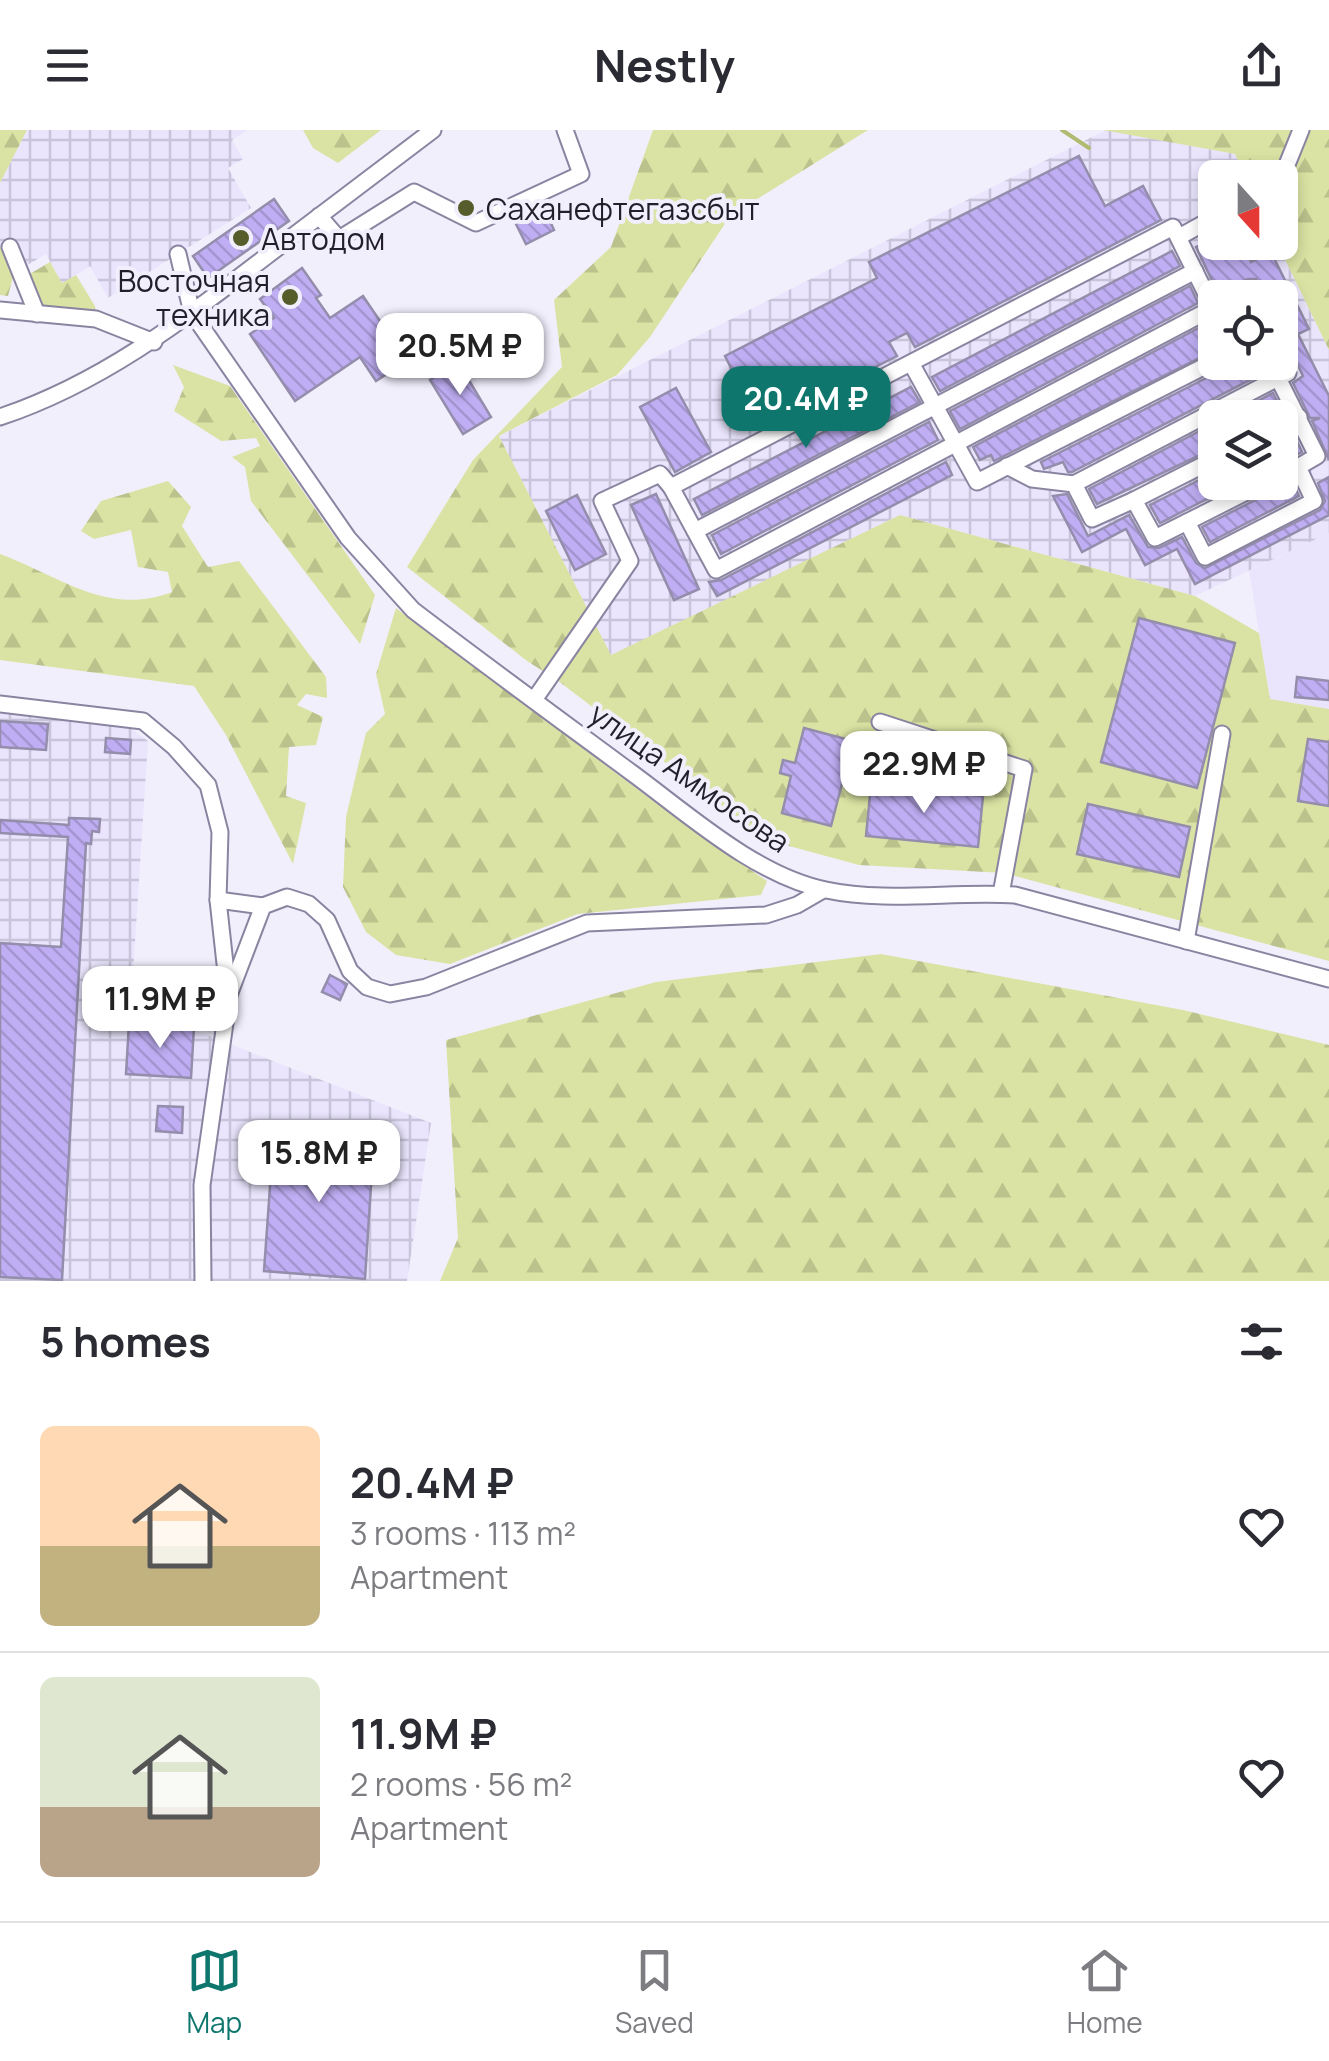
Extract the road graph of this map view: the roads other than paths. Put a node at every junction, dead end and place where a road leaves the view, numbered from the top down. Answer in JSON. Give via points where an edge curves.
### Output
{"nodes":[{"id":1,"x":433,"y":130,"type":"edge"},
{"id":2,"x":566,"y":130,"type":"edge"},
{"id":3,"x":1301,"y":130,"type":"edge"},
{"id":4,"x":1289,"y":160,"type":"edge"},
{"id":5,"x":319,"y":216,"type":"junction"},
{"id":6,"x":1198,"y":227,"type":"edge"},
{"id":7,"x":1178,"y":238,"type":"junction"},
{"id":8,"x":10,"y":247,"type":"dead end"},
{"id":9,"x":178,"y":254,"type":"dead end"},
{"id":10,"x":1195,"y":271,"type":"junction"},
{"id":11,"x":1200,"y":280,"type":"edge"},
{"id":12,"x":0,"y":310,"type":"edge"},
{"id":13,"x":37,"y":314,"type":"junction"},
{"id":14,"x":192,"y":314,"type":"junction"},
{"id":15,"x":1198,"y":316,"type":"edge"},
{"id":16,"x":154,"y":342,"type":"junction"},
{"id":17,"x":911,"y":363,"type":"junction"},
{"id":18,"x":1198,"y":369,"type":"edge"},
{"id":19,"x":1274,"y":380,"type":"edge"},
{"id":20,"x":1279,"y":380,"type":"edge"},
{"id":21,"x":934,"y":407,"type":"junction"},
{"id":22,"x":1299,"y":417,"type":"joint"},
{"id":23,"x":0,"y":418,"type":"edge"},
{"id":24,"x":954,"y":442,"type":"junction"},
{"id":25,"x":1317,"y":456,"type":"junction"},
{"id":26,"x":1006,"y":466,"type":"junction"},
{"id":27,"x":1298,"y":467,"type":"joint"},
{"id":28,"x":1198,"y":468,"type":"edge"},
{"id":29,"x":1329,"y":471,"type":"edge"},
{"id":30,"x":1074,"y":484,"type":"junction"},
{"id":31,"x":671,"y":486,"type":"junction"},
{"id":32,"x":1134,"y":500,"type":"junction"},
{"id":33,"x":1230,"y":500,"type":"edge"},
{"id":34,"x":1187,"y":522,"type":"junction"},
{"id":35,"x":694,"y":531,"type":"junction"},
{"id":36,"x":534,"y":700,"type":"junction"},
{"id":37,"x":0,"y":704,"type":"edge"},
{"id":38,"x":880,"y":722,"type":"dead end"},
{"id":39,"x":1222,"y":734,"type":"dead end"},
{"id":40,"x":823,"y":890,"type":"junction"},
{"id":41,"x":1001,"y":894,"type":"junction"},
{"id":42,"x":218,"y":900,"type":"junction"},
{"id":43,"x":263,"y":906,"type":"junction"},
{"id":44,"x":1186,"y":941,"type":"junction"},
{"id":45,"x":1329,"y":979,"type":"edge"},
{"id":46,"x":228,"y":995,"type":"junction"},
{"id":47,"x":204,"y":1281,"type":"edge"}],
"edges":[{"from":1,"to":5,"type":"street"},
{"from":2,"to":5,"type":"street","via":[[581,174],[476,224],[414,192],[339,239]]},
{"from":3,"to":4,"type":"street"},
{"from":5,"to":14,"type":"street"},
{"from":6,"to":7,"type":"street"},
{"from":7,"to":10,"type":"street"},
{"from":7,"to":17,"type":"street","via":[[1174,228]]},
{"from":8,"to":13,"type":"street"},
{"from":9,"to":14,"type":"street"},
{"from":10,"to":11,"type":"street"},
{"from":10,"to":21,"type":"street"},
{"from":12,"to":13,"type":"street"},
{"from":13,"to":16,"type":"street","via":[[96,319]]},
{"from":14,"to":16,"type":"street"},
{"from":14,"to":36,"type":"street","name":"улица Аммосова","via":[[376,572],[413,610]]},
{"from":15,"to":24,"type":"street"},
{"from":16,"to":23,"type":"street","via":[[77,387]]},
{"from":17,"to":21,"type":"street"},
{"from":17,"to":31,"type":"street"},
{"from":18,"to":26,"type":"street"},
{"from":19,"to":30,"type":"street"},
{"from":20,"to":22,"type":"street"},
{"from":21,"to":24,"type":"street"},
{"from":21,"to":35,"type":"street"},
{"from":22,"to":25,"type":"street"},
{"from":24,"to":26,"type":"street","via":[[977,482]]},
{"from":24,"to":35,"type":"street","via":[[716,570]]},
{"from":25,"to":27,"type":"street"},
{"from":25,"to":29,"type":"street"},
{"from":26,"to":30,"type":"street","via":[[1032,479]]},
{"from":27,"to":34,"type":"street","via":[[1314,501],[1205,557]]},
{"from":28,"to":32,"type":"street"},
{"from":30,"to":32,"type":"street","via":[[1092,520]]},
{"from":31,"to":35,"type":"street"},
{"from":31,"to":36,"type":"street","via":[[660,474],[602,501],[630,561]]},
{"from":32,"to":34,"type":"street","via":[[1155,538]]},
{"from":33,"to":34,"type":"street"},
{"from":36,"to":40,"type":"street","name":"улица Аммосова","via":[[710,831],[788,878]]},
{"from":37,"to":42,"type":"street","via":[[143,721],[174,746],[208,785],[220,832]]},
{"from":38,"to":41,"type":"street","via":[[1024,769]]},
{"from":39,"to":44,"type":"street"},
{"from":40,"to":41,"type":"street","name":"улица Аммосова"},
{"from":40,"to":43,"type":"street","via":[[766,915],[587,923],[390,994],[350,971],[328,920],[309,904],[287,897]]},
{"from":41,"to":44,"type":"street","name":"улица Аммосова"},
{"from":42,"to":43,"type":"street"},
{"from":42,"to":46,"type":"street"},
{"from":43,"to":46,"type":"street"},
{"from":44,"to":45,"type":"street","name":"улица Аммосова"},
{"from":46,"to":47,"type":"street","via":[[202,1184]]}]}
